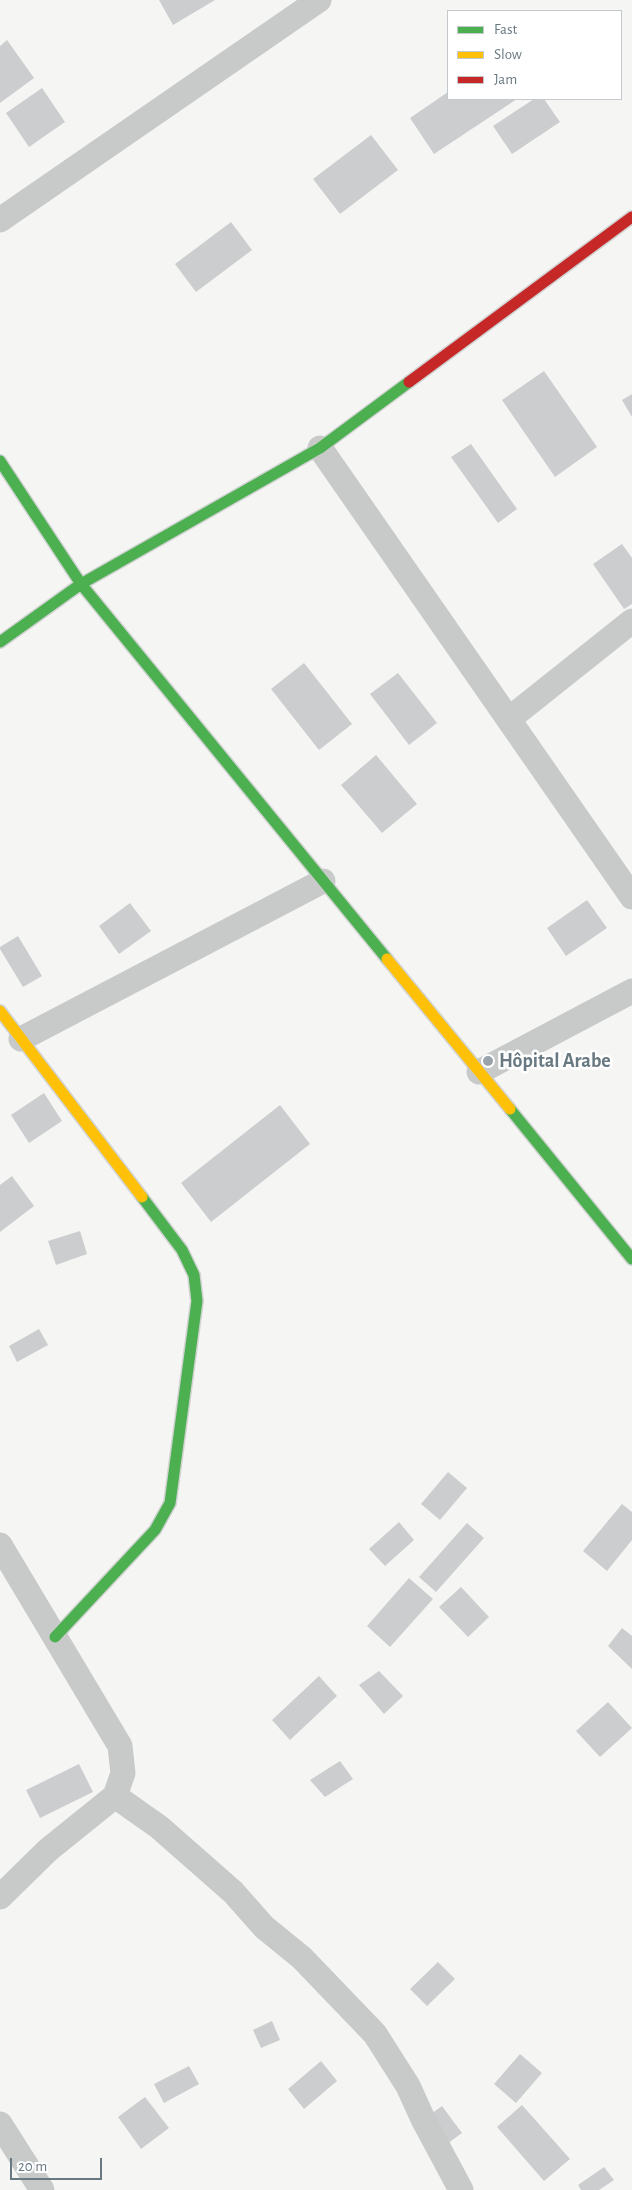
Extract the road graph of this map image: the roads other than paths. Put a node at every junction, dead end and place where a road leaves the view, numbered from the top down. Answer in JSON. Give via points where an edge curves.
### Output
{"nodes":[{"id":1,"x":319,"y":0,"type":"edge"},
{"id":2,"x":632,"y":217,"type":"edge"},
{"id":3,"x":0,"y":220,"type":"edge"},
{"id":4,"x":320,"y":448,"type":"junction"},
{"id":5,"x":0,"y":461,"type":"edge"},
{"id":6,"x":81,"y":584,"type":"junction"},
{"id":7,"x":632,"y":621,"type":"edge"},
{"id":8,"x":0,"y":642,"type":"edge"},
{"id":9,"x":508,"y":719,"type":"junction"},
{"id":10,"x":323,"y":881,"type":"junction"},
{"id":11,"x":632,"y":897,"type":"edge"},
{"id":12,"x":632,"y":991,"type":"edge"},
{"id":13,"x":0,"y":1011,"type":"edge"},
{"id":14,"x":21,"y":1039,"type":"junction"},
{"id":15,"x":479,"y":1072,"type":"junction"},
{"id":16,"x":632,"y":1259,"type":"edge"},
{"id":17,"x":0,"y":1545,"type":"edge"},
{"id":18,"x":55,"y":1637,"type":"junction"},
{"id":19,"x":115,"y":1796,"type":"junction"},
{"id":20,"x":0,"y":1897,"type":"edge"},
{"id":21,"x":0,"y":2124,"type":"edge"},
{"id":22,"x":42,"y":2190,"type":"edge"},
{"id":23,"x":461,"y":2190,"type":"edge"}],
"edges":[{"from":1,"to":3,"type":"street"},
{"from":2,"to":4,"type":"street"},
{"from":4,"to":6,"type":"street"},
{"from":4,"to":9,"type":"street"},
{"from":5,"to":6,"type":"street"},
{"from":6,"to":8,"type":"street"},
{"from":6,"to":10,"type":"street"},
{"from":7,"to":9,"type":"street"},
{"from":9,"to":11,"type":"street"},
{"from":10,"to":14,"type":"street"},
{"from":10,"to":15,"type":"street"},
{"from":12,"to":15,"type":"street"},
{"from":13,"to":14,"type":"street"},
{"from":14,"to":18,"type":"street","via":[[182,1250],[194,1275],[197,1301],[170,1503],[155,1530]]},
{"from":15,"to":16,"type":"street"},
{"from":17,"to":18,"type":"street"},
{"from":18,"to":19,"type":"street","via":[[120,1746],[123,1773]]},
{"from":19,"to":20,"type":"street","via":[[48,1850]]},
{"from":19,"to":23,"type":"street","via":[[159,1827],[233,1892],[264,1927],[302,1958],[375,2034],[408,2086]]},
{"from":21,"to":22,"type":"street"}]}
